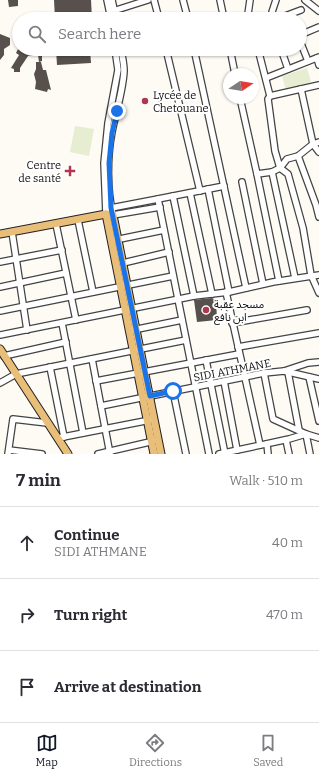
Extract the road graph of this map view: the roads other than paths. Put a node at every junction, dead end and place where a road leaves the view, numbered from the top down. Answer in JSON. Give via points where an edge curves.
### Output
{"nodes":[{"id":1,"x":107,"y":0,"type":"edge"},
{"id":2,"x":112,"y":0,"type":"edge"},
{"id":3,"x":148,"y":0,"type":"edge"},
{"id":4,"x":154,"y":0,"type":"edge"},
{"id":5,"x":184,"y":0,"type":"edge"},
{"id":6,"x":220,"y":0,"type":"edge"},
{"id":7,"x":250,"y":0,"type":"edge"},
{"id":8,"x":276,"y":0,"type":"edge"},
{"id":9,"x":305,"y":0,"type":"edge"},
{"id":10,"x":301,"y":10,"type":"dead end"},
{"id":11,"x":112,"y":11,"type":"junction"},
{"id":12,"x":157,"y":12,"type":"edge"},
{"id":13,"x":187,"y":12,"type":"edge"},
{"id":14,"x":223,"y":12,"type":"edge"},
{"id":15,"x":248,"y":12,"type":"edge"},
{"id":16,"x":272,"y":12,"type":"edge"},
{"id":17,"x":296,"y":12,"type":"edge"},
{"id":18,"x":319,"y":12,"type":"edge"},
{"id":19,"x":319,"y":27,"type":"edge"},
{"id":20,"x":307,"y":32,"type":"edge"},
{"id":21,"x":117,"y":56,"type":"edge"},
{"id":22,"x":121,"y":56,"type":"edge"},
{"id":23,"x":168,"y":56,"type":"edge"},
{"id":24,"x":196,"y":56,"type":"edge"},
{"id":25,"x":231,"y":56,"type":"edge"},
{"id":26,"x":260,"y":56,"type":"edge"},
{"id":27,"x":283,"y":56,"type":"edge"},
{"id":28,"x":306,"y":56,"type":"edge"},
{"id":29,"x":318,"y":58,"type":"edge"},
{"id":30,"x":308,"y":61,"type":"junction"},
{"id":31,"x":319,"y":65,"type":"edge"},
{"id":32,"x":234,"y":68,"type":"edge"},
{"id":33,"x":121,"y":69,"type":"junction"},
{"id":34,"x":288,"y":69,"type":"junction"},
{"id":35,"x":266,"y":78,"type":"junction"},
{"id":36,"x":319,"y":85,"type":"edge"},
{"id":37,"x":301,"y":89,"type":"junction"},
{"id":38,"x":270,"y":96,"type":"junction"},
{"id":39,"x":241,"y":104,"type":"edge"},
{"id":40,"x":316,"y":143,"type":"edge"},
{"id":41,"x":319,"y":152,"type":"edge"},
{"id":42,"x":298,"y":156,"type":"junction"},
{"id":43,"x":280,"y":168,"type":"junction"},
{"id":44,"x":272,"y":172,"type":"junction"},
{"id":45,"x":257,"y":174,"type":"junction"},
{"id":46,"x":242,"y":182,"type":"dead end"},
{"id":47,"x":224,"y":186,"type":"junction"},
{"id":48,"x":208,"y":189,"type":"junction"},
{"id":49,"x":200,"y":191,"type":"junction"},
{"id":50,"x":190,"y":193,"type":"junction"},
{"id":51,"x":173,"y":196,"type":"junction"},
{"id":52,"x":158,"y":199,"type":"junction"},
{"id":53,"x":160,"y":207,"type":"junction"},
{"id":54,"x":110,"y":212,"type":"junction"},
{"id":55,"x":319,"y":217,"type":"edge"},
{"id":56,"x":78,"y":220,"type":"junction"},
{"id":57,"x":56,"y":224,"type":"junction"},
{"id":58,"x":164,"y":230,"type":"junction"},
{"id":59,"x":12,"y":232,"type":"junction"},
{"id":60,"x":0,"y":234,"type":"edge"},
{"id":61,"x":115,"y":240,"type":"junction"},
{"id":62,"x":62,"y":250,"type":"junction"},
{"id":63,"x":168,"y":252,"type":"junction"},
{"id":64,"x":16,"y":259,"type":"junction"},
{"id":65,"x":0,"y":262,"type":"edge"},
{"id":66,"x":123,"y":263,"type":"junction"},
{"id":67,"x":66,"y":273,"type":"junction"},
{"id":68,"x":311,"y":275,"type":"junction"},
{"id":69,"x":319,"y":275,"type":"edge"},
{"id":70,"x":173,"y":276,"type":"junction"},
{"id":71,"x":295,"y":278,"type":"junction"},
{"id":72,"x":279,"y":281,"type":"junction"},
{"id":73,"x":20,"y":283,"type":"junction"},
{"id":74,"x":317,"y":283,"type":"edge"},
{"id":75,"x":263,"y":284,"type":"junction"},
{"id":76,"x":124,"y":286,"type":"junction"},
{"id":77,"x":0,"y":287,"type":"edge"},
{"id":78,"x":246,"y":288,"type":"junction"},
{"id":79,"x":93,"y":292,"type":"junction"},
{"id":80,"x":227,"y":292,"type":"junction"},
{"id":81,"x":319,"y":293,"type":"edge"},
{"id":82,"x":212,"y":294,"type":"junction"},
{"id":83,"x":71,"y":296,"type":"junction"},
{"id":84,"x":194,"y":296,"type":"junction"},
{"id":85,"x":179,"y":300,"type":"junction"},
{"id":86,"x":23,"y":306,"type":"junction"},
{"id":87,"x":129,"y":309,"type":"junction"},
{"id":88,"x":307,"y":310,"type":"dead end"},
{"id":89,"x":0,"y":311,"type":"edge"},
{"id":90,"x":76,"y":320,"type":"junction"},
{"id":91,"x":182,"y":320,"type":"junction"},
{"id":92,"x":62,"y":323,"type":"junction"},
{"id":93,"x":232,"y":323,"type":"junction"},
{"id":94,"x":27,"y":330,"type":"junction"},
{"id":95,"x":133,"y":330,"type":"junction"},
{"id":96,"x":319,"y":333,"type":"edge"},
{"id":97,"x":0,"y":335,"type":"edge"},
{"id":98,"x":186,"y":340,"type":"junction"},
{"id":99,"x":66,"y":342,"type":"junction"},
{"id":100,"x":238,"y":347,"type":"junction"},
{"id":101,"x":0,"y":348,"type":"edge"},
{"id":102,"x":137,"y":350,"type":"junction"},
{"id":103,"x":239,"y":354,"type":"junction"},
{"id":104,"x":4,"y":356,"type":"junction"},
{"id":105,"x":92,"y":359,"type":"junction"},
{"id":106,"x":206,"y":360,"type":"junction"},
{"id":107,"x":319,"y":362,"type":"edge"},
{"id":108,"x":70,"y":363,"type":"junction"},
{"id":109,"x":190,"y":363,"type":"junction"},
{"id":110,"x":50,"y":367,"type":"junction"},
{"id":111,"x":286,"y":371,"type":"junction"},
{"id":112,"x":141,"y":372,"type":"junction"},
{"id":113,"x":264,"y":373,"type":"junction"},
{"id":114,"x":16,"y":374,"type":"junction"},
{"id":115,"x":244,"y":377,"type":"junction"},
{"id":116,"x":309,"y":377,"type":"junction"},
{"id":117,"x":319,"y":379,"type":"edge"},
{"id":118,"x":96,"y":381,"type":"junction"},
{"id":119,"x":224,"y":381,"type":"junction"},
{"id":120,"x":0,"y":383,"type":"edge"},
{"id":121,"x":211,"y":384,"type":"junction"},
{"id":122,"x":195,"y":387,"type":"junction"},
{"id":123,"x":173,"y":391,"type":"junction"},
{"id":124,"x":146,"y":396,"type":"junction"},
{"id":125,"x":101,"y":406,"type":"junction"},
{"id":126,"x":151,"y":420,"type":"junction"},
{"id":127,"x":319,"y":421,"type":"edge"},
{"id":128,"x":48,"y":423,"type":"junction"},
{"id":129,"x":105,"y":429,"type":"junction"},
{"id":130,"x":298,"y":430,"type":"junction"},
{"id":131,"x":83,"y":433,"type":"junction"},
{"id":132,"x":306,"y":434,"type":"junction"},
{"id":133,"x":61,"y":437,"type":"junction"},
{"id":134,"x":319,"y":438,"type":"edge"},
{"id":135,"x":286,"y":440,"type":"junction"},
{"id":136,"x":155,"y":441,"type":"junction"},
{"id":137,"x":267,"y":444,"type":"junction"},
{"id":138,"x":260,"y":445,"type":"junction"},
{"id":139,"x":237,"y":450,"type":"junction"},
{"id":140,"x":245,"y":451,"type":"edge"},
{"id":141,"x":8,"y":452,"type":"edge"},
{"id":142,"x":66,"y":452,"type":"edge"},
{"id":143,"x":109,"y":453,"type":"edge"},
{"id":144,"x":225,"y":453,"type":"edge"},
{"id":145,"x":42,"y":454,"type":"edge"},
{"id":146,"x":98,"y":454,"type":"edge"},
{"id":147,"x":154,"y":454,"type":"edge"},
{"id":148,"x":161,"y":454,"type":"edge"},
{"id":149,"x":186,"y":454,"type":"edge"},
{"id":150,"x":209,"y":454,"type":"edge"},
{"id":151,"x":218,"y":454,"type":"edge"},
{"id":152,"x":268,"y":454,"type":"edge"},
{"id":153,"x":289,"y":454,"type":"edge"},
{"id":154,"x":310,"y":454,"type":"edge"}],
"edges":[{"from":1,"to":11,"type":"street"},
{"from":2,"to":11,"type":"street"},
{"from":3,"to":11,"type":"street"},
{"from":4,"to":12,"type":"street"},
{"from":5,"to":13,"type":"street"},
{"from":6,"to":14,"type":"street"},
{"from":7,"to":15,"type":"street"},
{"from":8,"to":16,"type":"street"},
{"from":9,"to":18,"type":"street"},
{"from":10,"to":17,"type":"street"},
{"from":19,"to":20,"type":"street"},
{"from":21,"to":33,"type":"street"},
{"from":22,"to":33,"type":"street"},
{"from":23,"to":49,"type":"street"},
{"from":24,"to":47,"type":"street"},
{"from":25,"to":32,"type":"street"},
{"from":26,"to":35,"type":"street"},
{"from":27,"to":34,"type":"street"},
{"from":28,"to":30,"type":"street"},
{"from":29,"to":30,"type":"street"},
{"from":29,"to":31,"type":"street"},
{"from":30,"to":34,"type":"street"},
{"from":33,"to":54,"type":"street","via":[[122,82],[106,163]]},
{"from":34,"to":35,"type":"street"},
{"from":35,"to":38,"type":"street"},
{"from":36,"to":37,"type":"street"},
{"from":37,"to":38,"type":"street"},
{"from":37,"to":40,"type":"street"},
{"from":38,"to":43,"type":"street","via":[[269,109]]},
{"from":39,"to":45,"type":"street"},
{"from":40,"to":41,"type":"street"},
{"from":40,"to":42,"type":"street"},
{"from":42,"to":43,"type":"street","via":[[287,159]]},
{"from":42,"to":55,"type":"street"},
{"from":43,"to":44,"type":"street"},
{"from":43,"to":68,"type":"street","via":[[288,174],[304,228]]},
{"from":44,"to":45,"type":"street"},
{"from":44,"to":71,"type":"street"},
{"from":45,"to":72,"type":"street"},
{"from":46,"to":75,"type":"street"},
{"from":47,"to":48,"type":"street"},
{"from":47,"to":78,"type":"street"},
{"from":48,"to":49,"type":"street"},
{"from":48,"to":80,"type":"street"},
{"from":49,"to":50,"type":"street"},
{"from":50,"to":51,"type":"street"},
{"from":50,"to":82,"type":"street"},
{"from":51,"to":52,"type":"street"},
{"from":51,"to":84,"type":"street"},
{"from":52,"to":53,"type":"street"},
{"from":52,"to":54,"type":"street"},
{"from":53,"to":54,"type":"street"},
{"from":53,"to":58,"type":"street"},
{"from":54,"to":56,"type":"main road"},
{"from":54,"to":61,"type":"main road"},
{"from":56,"to":57,"type":"main road"},
{"from":56,"to":79,"type":"street"},
{"from":57,"to":59,"type":"main road"},
{"from":57,"to":62,"type":"street"},
{"from":58,"to":61,"type":"street"},
{"from":58,"to":63,"type":"street"},
{"from":59,"to":60,"type":"main road"},
{"from":59,"to":64,"type":"street"},
{"from":61,"to":66,"type":"main road"},
{"from":61,"to":76,"type":"main road"},
{"from":62,"to":64,"type":"street"},
{"from":62,"to":67,"type":"street"},
{"from":63,"to":66,"type":"street"},
{"from":63,"to":70,"type":"street"},
{"from":64,"to":65,"type":"street"},
{"from":64,"to":73,"type":"street"},
{"from":66,"to":76,"type":"main road"},
{"from":67,"to":73,"type":"street"},
{"from":67,"to":83,"type":"street"},
{"from":68,"to":69,"type":"street"},
{"from":68,"to":71,"type":"street"},
{"from":68,"to":74,"type":"street"},
{"from":70,"to":76,"type":"street"},
{"from":70,"to":85,"type":"street"},
{"from":71,"to":72,"type":"street"},
{"from":72,"to":75,"type":"street"},
{"from":73,"to":77,"type":"street"},
{"from":73,"to":86,"type":"street"},
{"from":74,"to":81,"type":"street"},
{"from":75,"to":78,"type":"street"},
{"from":76,"to":79,"type":"street"},
{"from":76,"to":87,"type":"main road"},
{"from":78,"to":80,"type":"street"},
{"from":79,"to":83,"type":"street"},
{"from":80,"to":82,"type":"street"},
{"from":80,"to":93,"type":"street"},
{"from":82,"to":84,"type":"street"},
{"from":83,"to":86,"type":"street"},
{"from":83,"to":90,"type":"street"},
{"from":84,"to":85,"type":"street"},
{"from":85,"to":87,"type":"street"},
{"from":85,"to":91,"type":"street"},
{"from":86,"to":89,"type":"street"},
{"from":86,"to":94,"type":"street"},
{"from":87,"to":90,"type":"street"},
{"from":87,"to":95,"type":"main road"},
{"from":88,"to":93,"type":"street"},
{"from":90,"to":92,"type":"street"},
{"from":91,"to":95,"type":"street"},
{"from":91,"to":98,"type":"street"},
{"from":92,"to":94,"type":"street"},
{"from":92,"to":99,"type":"street"},
{"from":93,"to":100,"type":"street"},
{"from":94,"to":97,"type":"street"},
{"from":95,"to":102,"type":"main road"},
{"from":96,"to":100,"type":"street"},
{"from":98,"to":102,"type":"street"},
{"from":98,"to":109,"type":"street"},
{"from":99,"to":104,"type":"street"},
{"from":99,"to":108,"type":"street"},
{"from":100,"to":103,"type":"street"},
{"from":101,"to":104,"type":"main road"},
{"from":102,"to":105,"type":"street"},
{"from":102,"to":112,"type":"main road"},
{"from":103,"to":106,"type":"street"},
{"from":103,"to":115,"type":"street"},
{"from":104,"to":114,"type":"main road"},
{"from":105,"to":108,"type":"street"},
{"from":105,"to":118,"type":"street"},
{"from":106,"to":109,"type":"street"},
{"from":106,"to":121,"type":"street"},
{"from":107,"to":111,"type":"street"},
{"from":108,"to":110,"type":"street"},
{"from":108,"to":131,"type":"street"},
{"from":109,"to":112,"type":"street"},
{"from":109,"to":122,"type":"street"},
{"from":110,"to":114,"type":"street"},
{"from":110,"to":133,"type":"street"},
{"from":111,"to":113,"type":"street","name":"SIDI ATHMANE"},
{"from":111,"to":116,"type":"street","name":"SIDI ATHMANE"},
{"from":111,"to":130,"type":"street"},
{"from":112,"to":118,"type":"street"},
{"from":112,"to":124,"type":"main road"},
{"from":113,"to":115,"type":"street","name":"SIDI ATHMANE"},
{"from":113,"to":130,"type":"street","via":[[273,419]]},
{"from":114,"to":120,"type":"street"},
{"from":114,"to":128,"type":"main road"},
{"from":115,"to":119,"type":"street","name":"SIDI ATHMANE"},
{"from":115,"to":138,"type":"street"},
{"from":116,"to":117,"type":"street","name":"SIDI ATHMANE"},
{"from":116,"to":127,"type":"street"},
{"from":118,"to":125,"type":"street"},
{"from":119,"to":121,"type":"street","name":"SIDI ATHMANE"},
{"from":119,"to":139,"type":"street"},
{"from":121,"to":122,"type":"street","name":"SIDI ATHMANE"},
{"from":121,"to":144,"type":"street"},
{"from":122,"to":123,"type":"street","name":"SIDI ATHMANE"},
{"from":122,"to":150,"type":"street"},
{"from":123,"to":124,"type":"street","name":"SIDI ATHMANE"},
{"from":123,"to":149,"type":"street"},
{"from":124,"to":125,"type":"street","name":"SIDI ATHMANE"},
{"from":124,"to":126,"type":"main road"},
{"from":125,"to":129,"type":"street"},
{"from":126,"to":129,"type":"street"},
{"from":126,"to":136,"type":"main road"},
{"from":128,"to":133,"type":"main road"},
{"from":128,"to":141,"type":"street","via":[[13,419]]},
{"from":129,"to":131,"type":"street"},
{"from":129,"to":143,"type":"street"},
{"from":130,"to":132,"type":"street"},
{"from":131,"to":133,"type":"street"},
{"from":132,"to":134,"type":"street"},
{"from":132,"to":135,"type":"street"},
{"from":132,"to":154,"type":"street"},
{"from":133,"to":142,"type":"main road"},
{"from":135,"to":137,"type":"street"},
{"from":135,"to":153,"type":"street"},
{"from":136,"to":143,"type":"street"},
{"from":136,"to":147,"type":"main road"},
{"from":136,"to":148,"type":"main road"},
{"from":137,"to":138,"type":"street"},
{"from":137,"to":152,"type":"street"},
{"from":138,"to":140,"type":"street"},
{"from":139,"to":140,"type":"street"},
{"from":139,"to":144,"type":"street"},
{"from":141,"to":145,"type":"street"},
{"from":143,"to":146,"type":"street"},
{"from":144,"to":151,"type":"street"}]}
